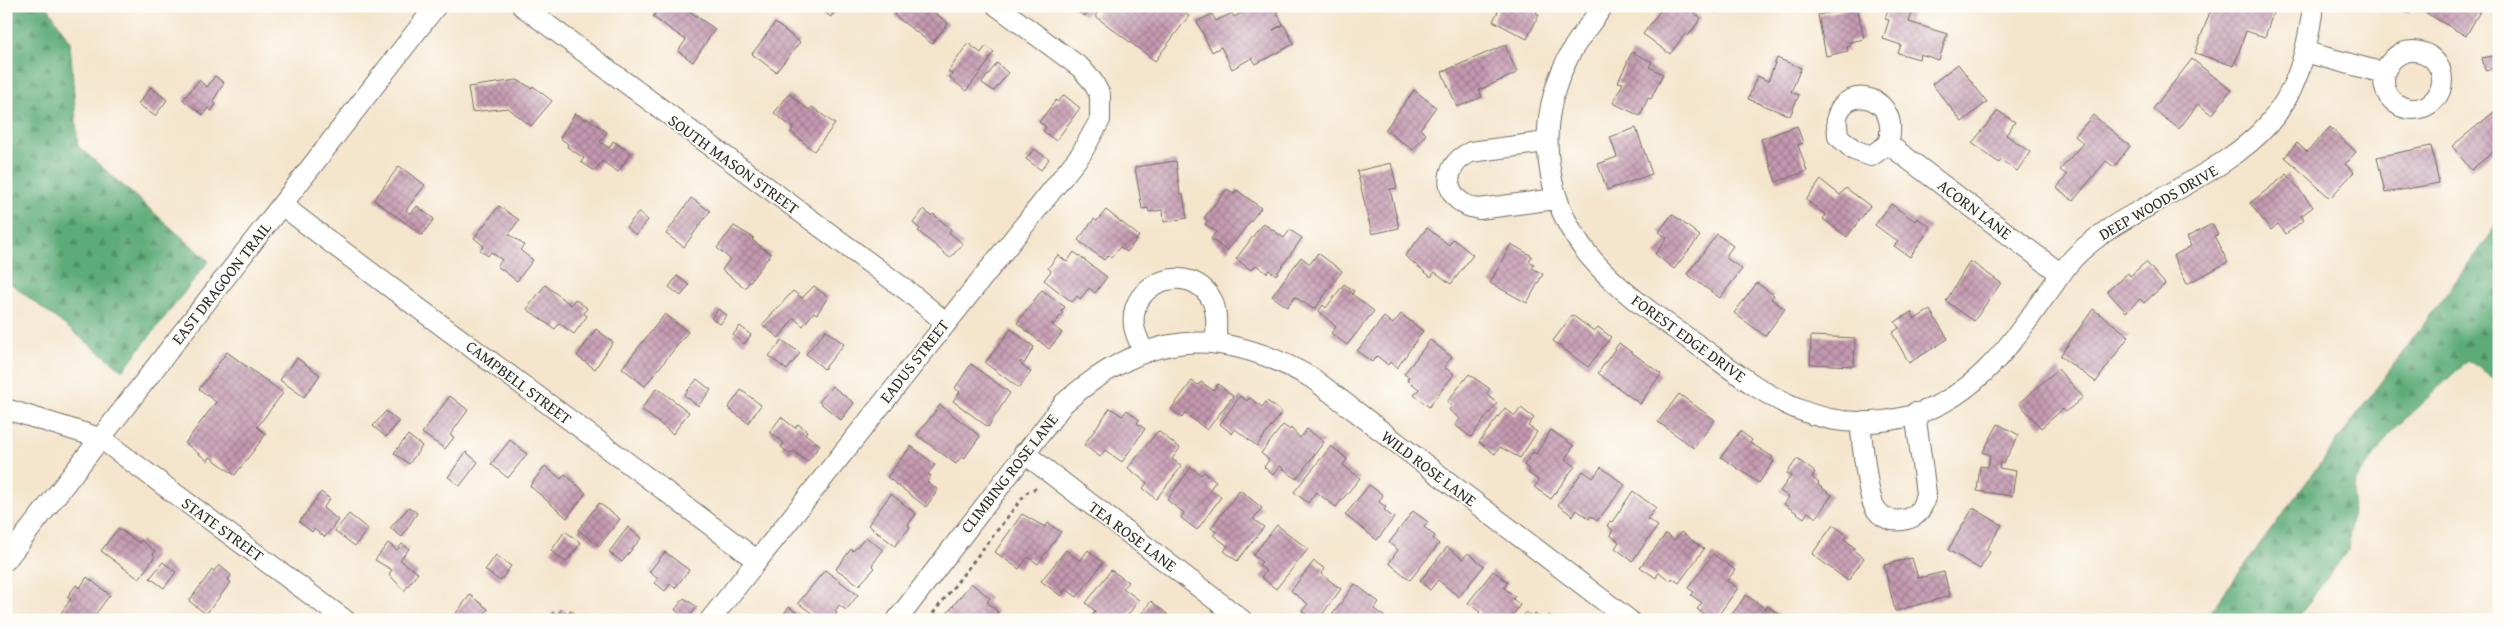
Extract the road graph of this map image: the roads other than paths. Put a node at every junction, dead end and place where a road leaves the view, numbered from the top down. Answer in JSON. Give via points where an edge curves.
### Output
{"nodes":[{"id":1,"x":436,"y":6,"type":"edge"},
{"id":2,"x":522,"y":6,"type":"edge"},
{"id":3,"x":997,"y":6,"type":"edge"},
{"id":4,"x":1603,"y":6,"type":"edge"},
{"id":5,"x":2313,"y":6,"type":"edge"},
{"id":6,"x":2305,"y":52,"type":"junction"},
{"id":7,"x":2384,"y":72,"type":"dead end"},
{"id":8,"x":1546,"y":142,"type":"junction"},
{"id":9,"x":1888,"y":144,"type":"dead end"},
{"id":10,"x":1556,"y":199,"type":"junction"},
{"id":11,"x":282,"y":205,"type":"junction"},
{"id":12,"x":2061,"y":274,"type":"junction"},
{"id":13,"x":945,"y":322,"type":"junction"},
{"id":14,"x":1216,"y":342,"type":"junction"},
{"id":15,"x":1143,"y":351,"type":"junction"},
{"id":16,"x":6,"y":409,"type":"edge"},
{"id":17,"x":1915,"y":413,"type":"junction"},
{"id":18,"x":1860,"y":422,"type":"junction"},
{"id":19,"x":100,"y":438,"type":"junction"},
{"id":20,"x":1024,"y":453,"type":"junction"},
{"id":21,"x":6,"y":560,"type":"edge"},
{"id":22,"x":756,"y":560,"type":"junction"},
{"id":23,"x":346,"y":620,"type":"edge"},
{"id":24,"x":710,"y":620,"type":"edge"},
{"id":25,"x":897,"y":620,"type":"edge"},
{"id":26,"x":1242,"y":620,"type":"edge"},
{"id":27,"x":1629,"y":620,"type":"edge"}],
"edges":[{"from":1,"to":11,"type":"street","name":"EAST DRAGOON TRAIL"},
{"from":2,"to":13,"type":"street","name":"SOUTH MASON STREET"},
{"from":3,"to":13,"type":"street","name":"EADUS STREET","via":[[1081,68],[1100,94],[1100,120],[1091,138]]},
{"from":4,"to":8,"type":"street","name":"FOREST EDGE DRIVE","via":[[1563,70]]},
{"from":5,"to":6,"type":"street","name":"DEEP WOODS DRIVE"},
{"from":6,"to":7,"type":"street"},
{"from":6,"to":12,"type":"street","name":"DEEP WOODS DRIVE","via":[[2289,94],[2254,141],[2225,163],[2112,226],[2086,245]]},
{"from":8,"to":10,"type":"street","name":"FOREST EDGE DRIVE","via":[[1549,174]]},
{"from":8,"to":10,"type":"street","via":[[1461,156],[1454,164],[1449,181],[1459,202],[1479,209]]},
{"from":9,"to":12,"type":"street","name":"ACORN LANE"},
{"from":10,"to":18,"type":"street","name":"FOREST EDGE DRIVE","via":[[1572,233],[1588,256],[1630,295],[1784,405],[1836,420]]},
{"from":11,"to":19,"type":"street","name":"EAST DRAGOON TRAIL"},
{"from":11,"to":22,"type":"street","name":"CAMPBELL STREET"},
{"from":12,"to":17,"type":"street","name":"DEEP WOODS DRIVE","via":[[2012,343],[1987,371],[1945,402]]},
{"from":13,"to":22,"type":"street","name":"EADUS STREET"},
{"from":14,"to":15,"type":"street","name":"WILD ROSE LANE","via":[[1186,343]]},
{"from":14,"to":15,"type":"street","via":[[1217,315],[1212,300],[1204,289],[1176,278],[1161,280],[1140,297],[1134,311],[1134,326]]},
{"from":14,"to":27,"type":"street","name":"WILD ROSE LANE","via":[[1250,349],[1282,361],[1312,378]]},
{"from":15,"to":20,"type":"street","name":"CLIMBING ROSE LANE","via":[[1089,380],[1064,403]]},
{"from":16,"to":19,"type":"street","name":"STATE STREET"},
{"from":17,"to":18,"type":"street","name":"DEEP WOODS DRIVE","via":[[1904,418]]},
{"from":17,"to":18,"type":"street","via":[[1925,502],[1911,518],[1900,521],[1884,517],[1872,501]]},
{"from":19,"to":21,"type":"street","name":"EAST DRAGOON TRAIL"},
{"from":19,"to":23,"type":"street","name":"STATE STREET"},
{"from":20,"to":25,"type":"street","name":"CLIMBING ROSE LANE"},
{"from":20,"to":26,"type":"street","name":"TEA ROSE LANE"},
{"from":22,"to":24,"type":"street","name":"EADUS STREET"}]}
